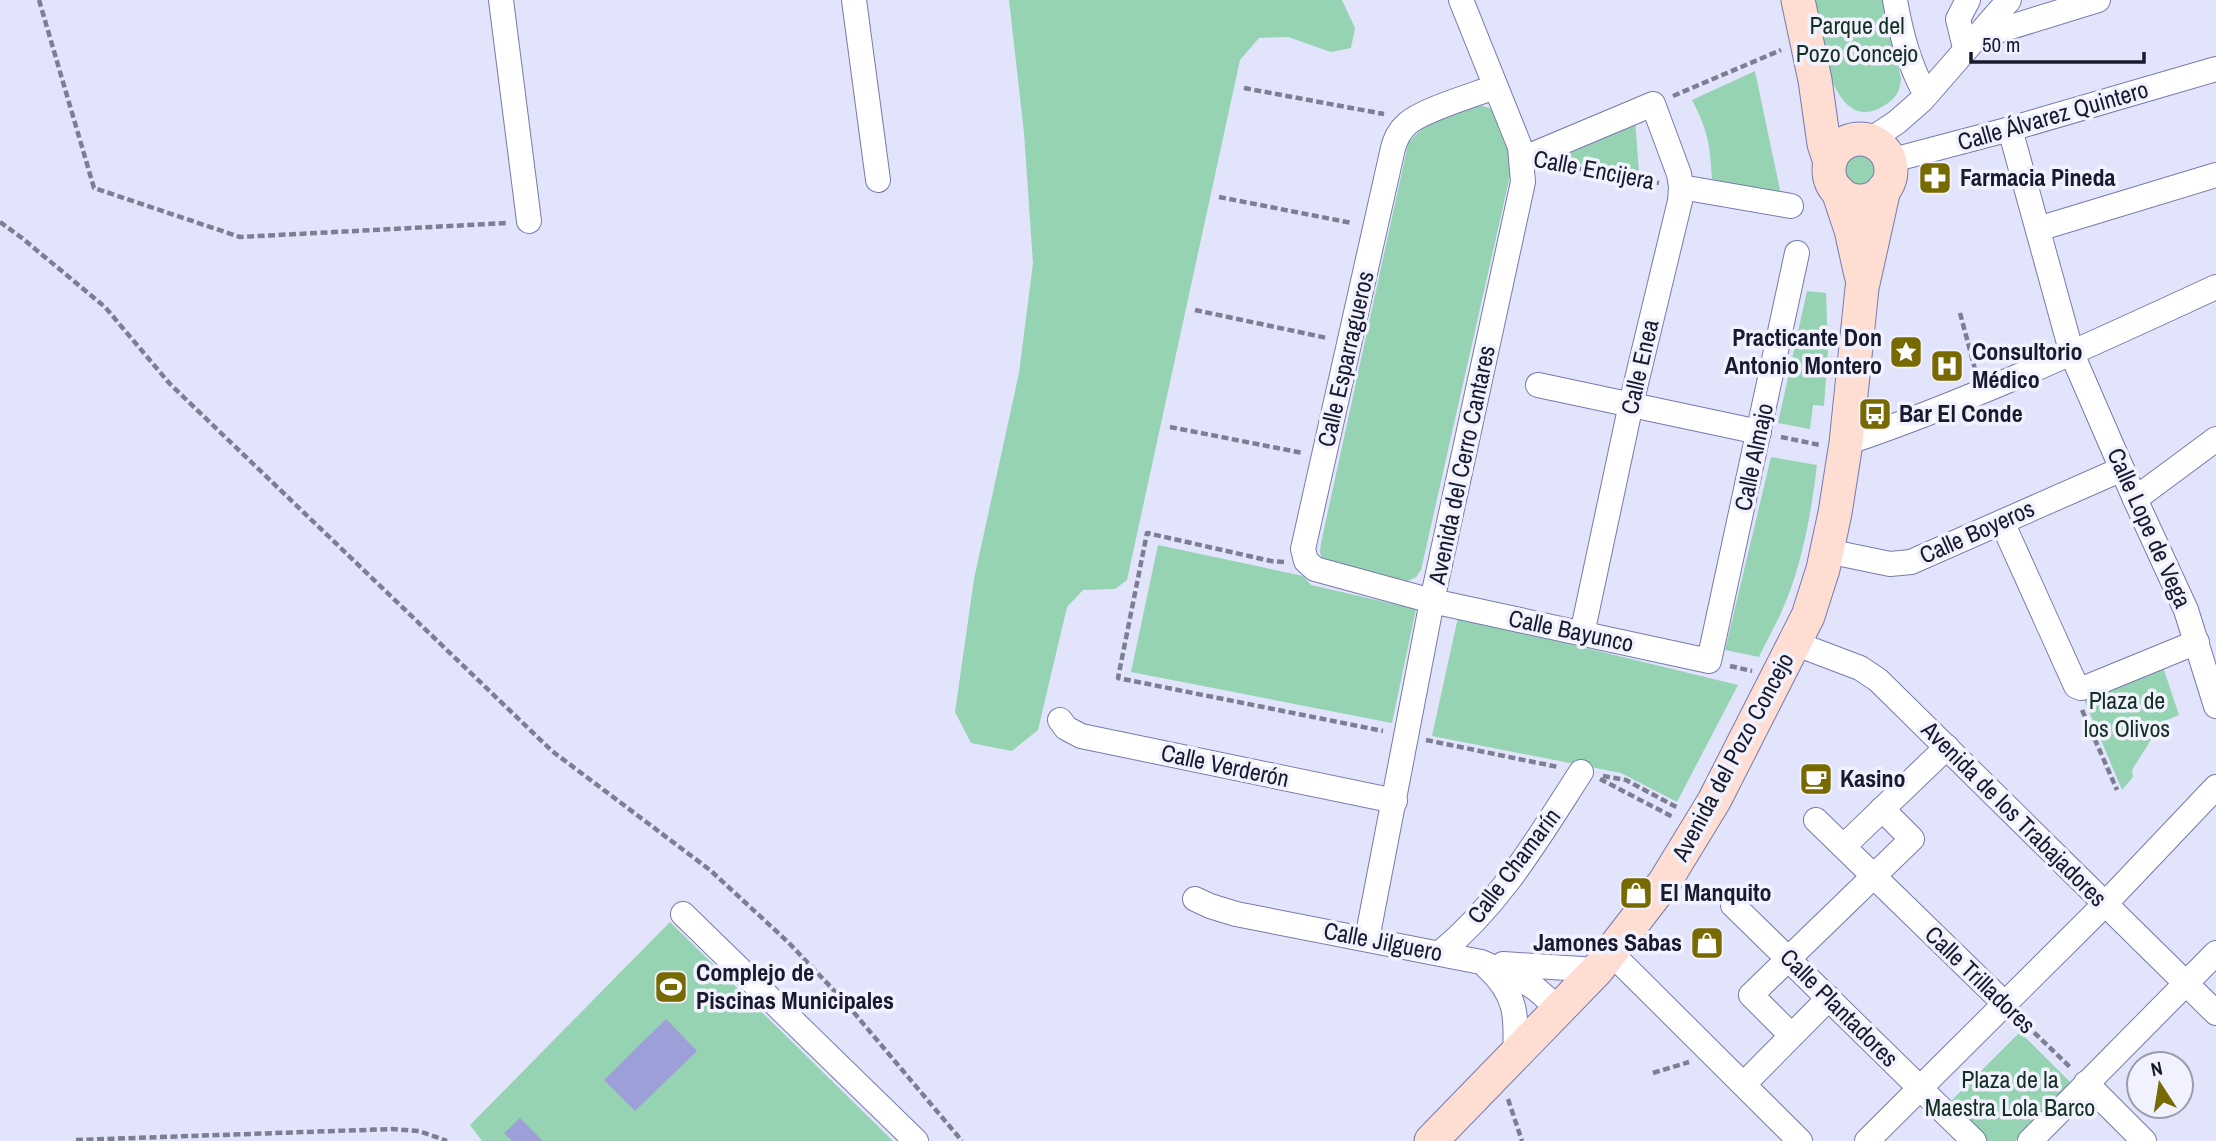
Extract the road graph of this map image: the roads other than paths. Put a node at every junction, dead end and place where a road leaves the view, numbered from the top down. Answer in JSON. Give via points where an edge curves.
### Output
{"nodes":[{"id":1,"x":500,"y":0,"type":"edge"},
{"id":2,"x":854,"y":0,"type":"edge"},
{"id":3,"x":1461,"y":0,"type":"edge"},
{"id":4,"x":1798,"y":0,"type":"edge"},
{"id":5,"x":1895,"y":0,"type":"edge"},
{"id":6,"x":1968,"y":0,"type":"edge"},
{"id":7,"x":2009,"y":0,"type":"edge"},
{"id":8,"x":2098,"y":0,"type":"edge"},
{"id":9,"x":1970,"y":43,"type":"junction"},
{"id":10,"x":2216,"y":69,"type":"edge"},
{"id":11,"x":1815,"y":80,"type":"junction"},
{"id":12,"x":1495,"y":87,"type":"junction"},
{"id":13,"x":1924,"y":98,"type":"junction"},
{"id":14,"x":1653,"y":104,"type":"joint"},
{"id":15,"x":2010,"y":129,"type":"junction"},
{"id":16,"x":1876,"y":157,"type":"junction"},
{"id":17,"x":1522,"y":159,"type":"junction"},
{"id":18,"x":2216,"y":175,"type":"edge"},
{"id":19,"x":1834,"y":177,"type":"junction"},
{"id":20,"x":878,"y":180,"type":"dead end"},
{"id":21,"x":1681,"y":187,"type":"junction"},
{"id":22,"x":1791,"y":206,"type":"dead end"},
{"id":23,"x":529,"y":221,"type":"road end"},
{"id":24,"x":2038,"y":229,"type":"junction"},
{"id":25,"x":1797,"y":253,"type":"dead end"},
{"id":26,"x":2216,"y":287,"type":"edge"},
{"id":27,"x":1862,"y":288,"type":"junction"},
{"id":28,"x":2072,"y":354,"type":"junction"},
{"id":29,"x":1538,"y":385,"type":"dead end"},
{"id":30,"x":1631,"y":404,"type":"junction"},
{"id":31,"x":1759,"y":432,"type":"junction"},
{"id":32,"x":2216,"y":439,"type":"edge"},
{"id":33,"x":1845,"y":446,"type":"junction"},
{"id":34,"x":2122,"y":469,"type":"junction"},
{"id":35,"x":2135,"y":499,"type":"junction"},
{"id":36,"x":2002,"y":522,"type":"junction"},
{"id":37,"x":1827,"y":551,"type":"junction"},
{"id":38,"x":1432,"y":601,"type":"junction"},
{"id":39,"x":1582,"y":634,"type":"junction"},
{"id":40,"x":2197,"y":642,"type":"junction"},
{"id":41,"x":1794,"y":643,"type":"junction"},
{"id":42,"x":1709,"y":661,"type":"joint"},
{"id":43,"x":2216,"y":706,"type":"edge"},
{"id":44,"x":1060,"y":720,"type":"dead end"},
{"id":45,"x":1947,"y":747,"type":"junction"},
{"id":46,"x":1581,"y":772,"type":"road end"},
{"id":47,"x":2216,"y":787,"type":"edge"},
{"id":48,"x":1395,"y":802,"type":"junction"},
{"id":49,"x":1882,"y":809,"type":"junction"},
{"id":50,"x":1816,"y":820,"type":"dead end"},
{"id":51,"x":1844,"y":846,"type":"junction"},
{"id":52,"x":1874,"y":876,"type":"junction"},
{"id":53,"x":1195,"y":899,"type":"dead end"},
{"id":54,"x":2105,"y":904,"type":"junction"},
{"id":55,"x":1733,"y":905,"type":"dead end"},
{"id":56,"x":683,"y":914,"type":"dead end"},
{"id":57,"x":1367,"y":939,"type":"junction"},
{"id":58,"x":1440,"y":953,"type":"junction"},
{"id":59,"x":2216,"y":953,"type":"edge"},
{"id":60,"x":1788,"y":958,"type":"junction"},
{"id":61,"x":1604,"y":961,"type":"junction"},
{"id":62,"x":1481,"y":962,"type":"junction"},
{"id":63,"x":2185,"y":984,"type":"junction"},
{"id":64,"x":1829,"y":998,"type":"junction"},
{"id":65,"x":2004,"y":1003,"type":"junction"},
{"id":66,"x":1559,"y":1010,"type":"junction"},
{"id":67,"x":2216,"y":1013,"type":"edge"},
{"id":68,"x":1791,"y":1035,"type":"junction"},
{"id":69,"x":1507,"y":1064,"type":"junction"},
{"id":70,"x":2086,"y":1083,"type":"junction"},
{"id":71,"x":1744,"y":1084,"type":"junction"},
{"id":72,"x":1919,"y":1088,"type":"junction"},
{"id":73,"x":916,"y":1141,"type":"edge"},
{"id":74,"x":1431,"y":1141,"type":"edge"},
{"id":75,"x":1800,"y":1141,"type":"edge"},
{"id":76,"x":1867,"y":1141,"type":"edge"},
{"id":77,"x":1974,"y":1141,"type":"edge"},
{"id":78,"x":2030,"y":1141,"type":"edge"},
{"id":79,"x":2144,"y":1141,"type":"edge"}],
"edges":[{"from":1,"to":23,"type":"street"},
{"from":2,"to":20,"type":"street"},
{"from":3,"to":12,"type":"street","name":"Avenida del Cerro Cantares"},
{"from":4,"to":11,"type":"main road"},
{"from":5,"to":13,"type":"street","via":[[1907,53]]},
{"from":6,"to":9,"type":"street","via":[[1958,19]]},
{"from":7,"to":9,"type":"street"},
{"from":8,"to":9,"type":"street"},
{"from":9,"to":13,"type":"street"},
{"from":10,"to":15,"type":"street","name":"Calle Álvarez Quintero"},
{"from":11,"to":16,"type":"main road","via":[[1832,112]]},
{"from":11,"to":19,"type":"main road","name":"Avenida del Pozo Concejo"},
{"from":12,"to":17,"type":"street","name":"Avenida del Cerro Cantares"},
{"from":12,"to":38,"type":"street","name":"Calle Esparragueros","via":[[1423,114],[1398,134],[1303,549],[1306,561],[1315,569]]},
{"from":13,"to":16,"type":"street"},
{"from":14,"to":17,"type":"street","name":"Calle Encijera"},
{"from":14,"to":21,"type":"street","name":"Calle Enea"},
{"from":15,"to":16,"type":"street","name":"Calle Álvarez Quintero"},
{"from":15,"to":24,"type":"street","name":"Calle Lope de Vega"},
{"from":16,"to":19,"type":"main road","via":[[1851,140],[1834,153]]},
{"from":16,"to":19,"type":"main road","via":[[1876,196],[1867,200],[1847,197]]},
{"from":16,"to":27,"type":"main road","name":"Avenida del Pozo Concejo"},
{"from":17,"to":38,"type":"street","name":"Avenida del Cerro Cantares","via":[[1523,182]]},
{"from":18,"to":24,"type":"street"},
{"from":19,"to":27,"type":"main road","name":"Avenida del Pozo Concejo"},
{"from":21,"to":22,"type":"street","name":"Calle Encijera"},
{"from":21,"to":30,"type":"street","name":"Calle Enea"},
{"from":24,"to":28,"type":"street","name":"Calle Lope de Vega"},
{"from":25,"to":31,"type":"street","name":"Calle Almajo"},
{"from":26,"to":28,"type":"street"},
{"from":27,"to":33,"type":"main road","name":"Avenida del Pozo Concejo"},
{"from":28,"to":33,"type":"street"},
{"from":28,"to":34,"type":"street","name":"Calle Lope de Vega"},
{"from":29,"to":30,"type":"street"},
{"from":30,"to":31,"type":"street"},
{"from":30,"to":39,"type":"street","name":"Calle Enea"},
{"from":31,"to":42,"type":"street","name":"Calle Almajo"},
{"from":32,"to":35,"type":"street"},
{"from":33,"to":37,"type":"main road","name":"Avenida del Pozo Concejo"},
{"from":34,"to":35,"type":"street","name":"Calle Lope de Vega"},
{"from":34,"to":36,"type":"street","name":"Calle Boyeros"},
{"from":35,"to":40,"type":"street","name":"Calle Lope de Vega"},
{"from":36,"to":37,"type":"street","name":"Calle Boyeros","via":[[1911,562],[1890,564]]},
{"from":36,"to":40,"type":"street","via":[[2078,687]]},
{"from":37,"to":41,"type":"main road","name":"Avenida del Pozo Concejo","via":[[1808,616]]},
{"from":38,"to":39,"type":"street","name":"Calle Bayunco"},
{"from":38,"to":48,"type":"street","name":"Avenida del Cerro Cantares"},
{"from":39,"to":42,"type":"street","name":"Calle Bayunco"},
{"from":40,"to":43,"type":"street","name":"Calle Lope de Vega"},
{"from":41,"to":45,"type":"street","name":"Avenida de los Trabajadores","via":[[1870,673]]},
{"from":41,"to":61,"type":"main road","name":"Avenida del Pozo Concejo","via":[[1700,826],[1664,883]]},
{"from":44,"to":48,"type":"street","name":"Calle Verderón","via":[[1081,736]]},
{"from":45,"to":49,"type":"street"},
{"from":45,"to":54,"type":"street","name":"Avenida de los Trabajadores"},
{"from":46,"to":58,"type":"street","name":"Calle Chamarín","via":[[1494,901]]},
{"from":47,"to":54,"type":"street"},
{"from":48,"to":57,"type":"street","name":"Avenida del Cerro Cantares"},
{"from":49,"to":51,"type":"street"},
{"from":49,"to":52,"type":"street","via":[[1912,839]]},
{"from":50,"to":51,"type":"street","name":"Calle Trilladores"},
{"from":51,"to":52,"type":"street","name":"Calle Trilladores"},
{"from":52,"to":60,"type":"street"},
{"from":52,"to":65,"type":"street","name":"Calle Trilladores"},
{"from":53,"to":57,"type":"street","name":"Calle Jilguero","via":[[1225,912]]},
{"from":54,"to":63,"type":"street","name":"Avenida de los Trabajadores"},
{"from":54,"to":65,"type":"street"},
{"from":55,"to":60,"type":"street","name":"Calle Plantadores"},
{"from":56,"to":73,"type":"street"},
{"from":57,"to":58,"type":"street","name":"Calle Jilguero"},
{"from":58,"to":62,"type":"street","name":"Calle Jilguero"},
{"from":59,"to":63,"type":"street"},
{"from":60,"to":64,"type":"street","name":"Calle Plantadores"},
{"from":60,"to":68,"type":"street","via":[[1751,995]]},
{"from":61,"to":62,"type":"street","via":[[1536,968]]},
{"from":61,"to":66,"type":"main road","name":"Avenida del Pozo Concejo"},
{"from":61,"to":71,"type":"street"},
{"from":62,"to":66,"type":"street","name":"Calle Jilguero","via":[[1535,988]]},
{"from":62,"to":69,"type":"street","via":[[1502,982],[1512,1000],[1516,1022]]},
{"from":63,"to":67,"type":"street","name":"Avenida de los Trabajadores"},
{"from":63,"to":70,"type":"street"},
{"from":64,"to":68,"type":"street"},
{"from":64,"to":72,"type":"street","name":"Calle Plantadores"},
{"from":65,"to":72,"type":"street"},
{"from":66,"to":69,"type":"main road","name":"Avenida del Pozo Concejo"},
{"from":68,"to":71,"type":"street"},
{"from":69,"to":74,"type":"main road","name":"Avenida del Pozo Concejo"},
{"from":70,"to":78,"type":"street"},
{"from":70,"to":79,"type":"street"},
{"from":71,"to":75,"type":"street"},
{"from":72,"to":76,"type":"street"},
{"from":72,"to":77,"type":"street","name":"Calle Plantadores"}]}
